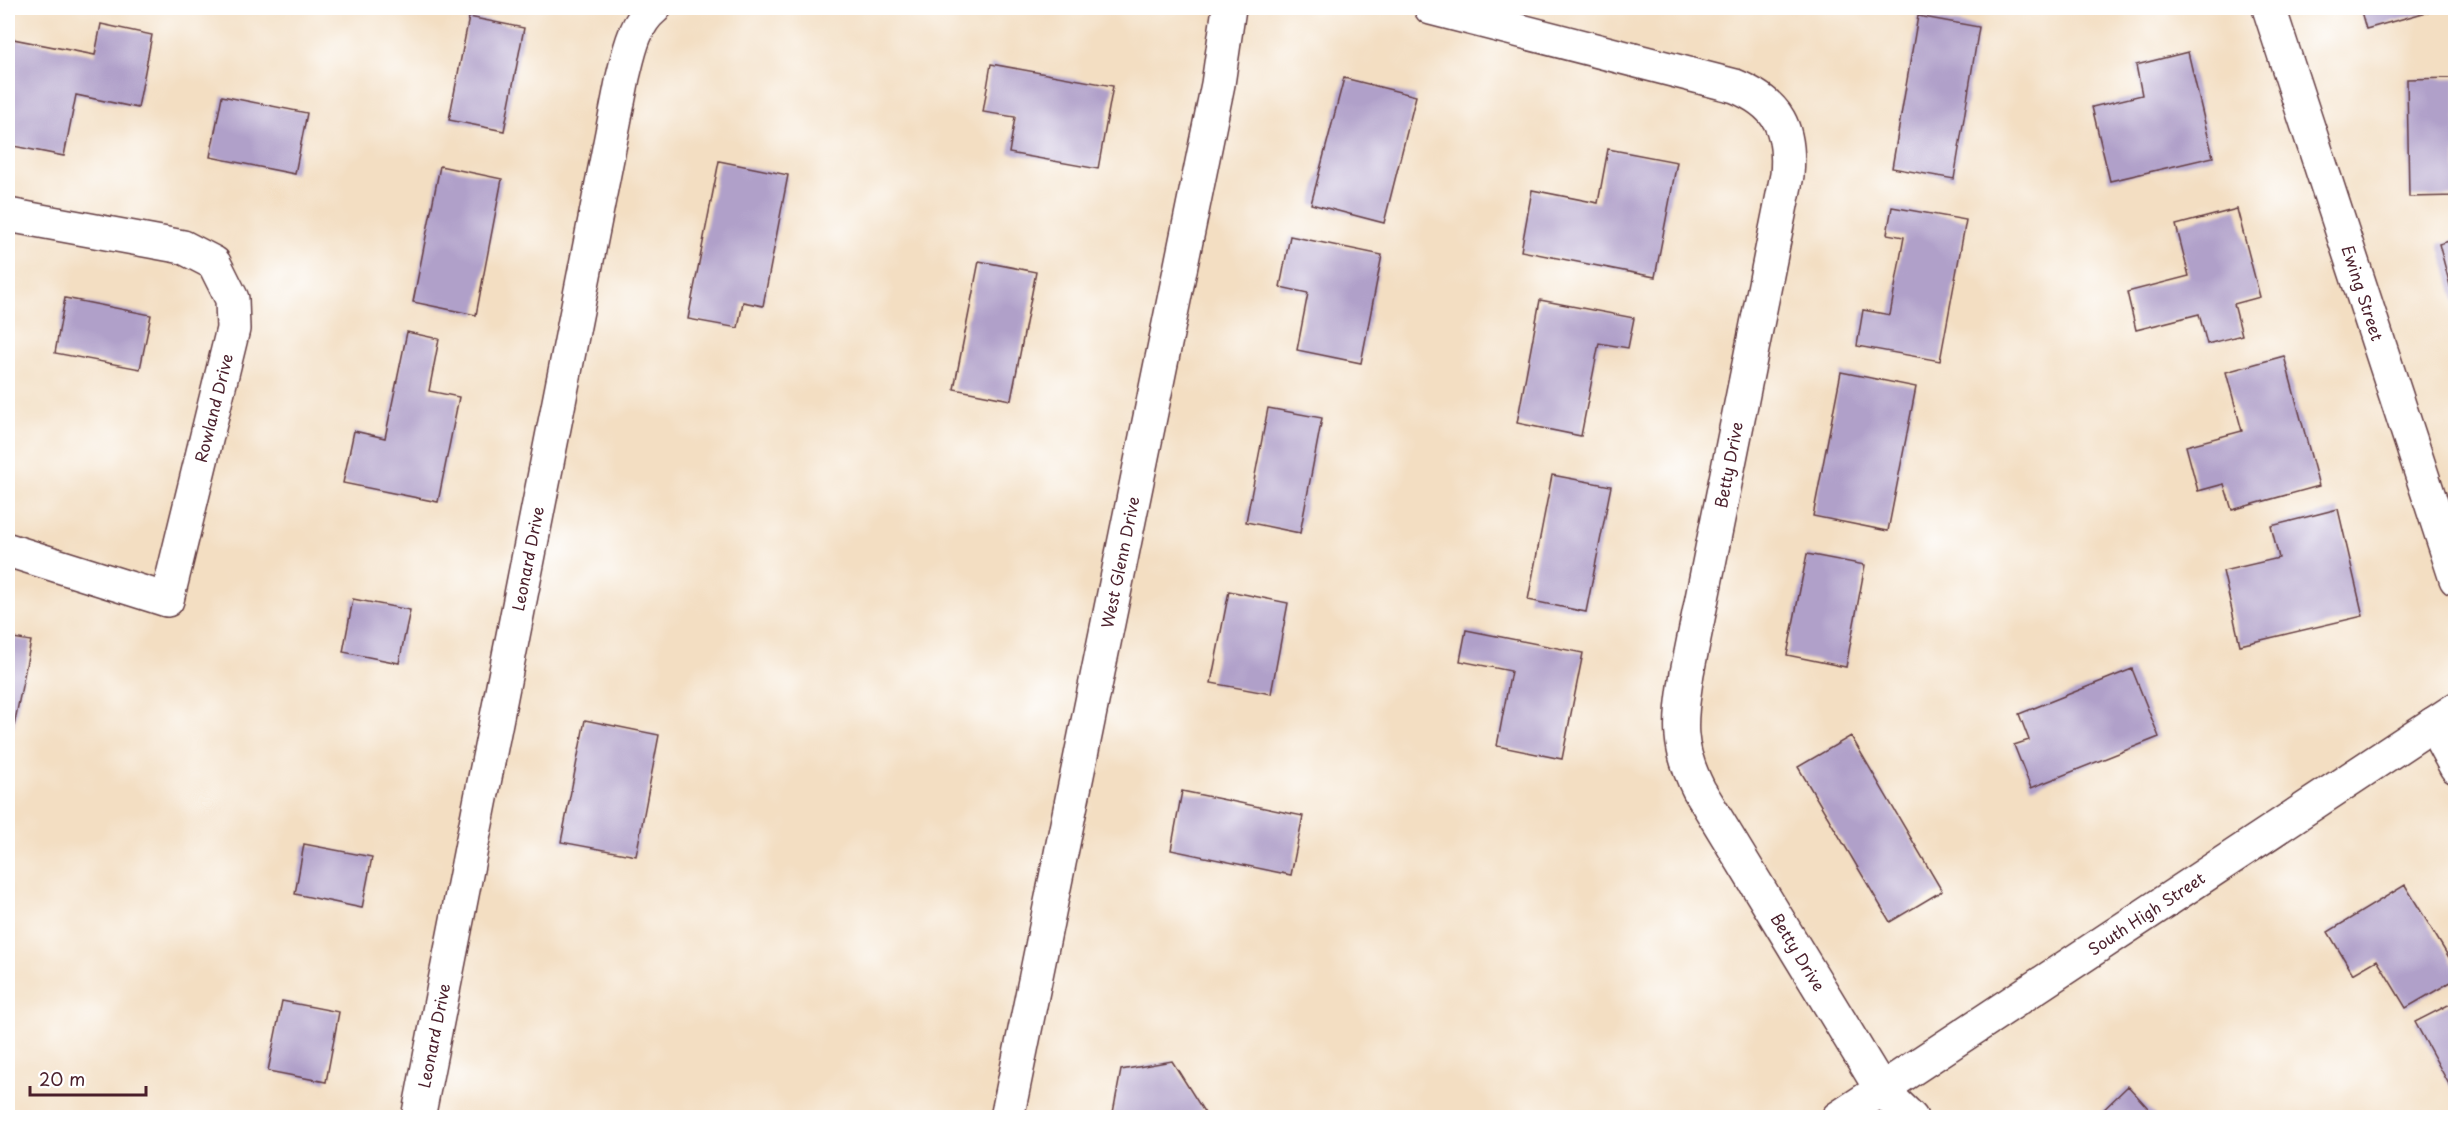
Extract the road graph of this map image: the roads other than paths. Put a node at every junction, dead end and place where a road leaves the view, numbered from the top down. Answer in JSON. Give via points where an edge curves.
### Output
{"nodes":[{"id":1,"x":654,"y":8,"type":"edge"},
{"id":2,"x":1229,"y":8,"type":"edge"},
{"id":3,"x":1431,"y":8,"type":"edge"},
{"id":4,"x":2269,"y":8,"type":"edge"},
{"id":5,"x":8,"y":215,"type":"edge"},
{"id":6,"x":8,"y":550,"type":"edge"},
{"id":7,"x":2456,"y":579,"type":"edge"},
{"id":8,"x":2444,"y":716,"type":"edge"},
{"id":9,"x":2456,"y":767,"type":"edge"},
{"id":10,"x":1881,"y":1089,"type":"junction"},
{"id":11,"x":418,"y":1118,"type":"edge"},
{"id":12,"x":1007,"y":1118,"type":"edge"},
{"id":13,"x":1838,"y":1118,"type":"edge"},
{"id":14,"x":1911,"y":1118,"type":"edge"}],
"edges":[{"from":1,"to":11,"type":"street","name":"Leonard Drive","via":[[638,29],[623,77]]},
{"from":2,"to":12,"type":"street","name":"West Glenn Drive","via":[[1218,84]]},
{"from":3,"to":10,"type":"street","name":"Betty Drive","via":[[1735,86],[1762,100],[1782,123],[1789,155],[1786,176],[1687,673],[1682,744],[1699,790]]},
{"from":4,"to":7,"type":"street","name":"Ewing Street"},
{"from":5,"to":6,"type":"street","name":"Rowland Drive","via":[[183,247],[214,262],[232,299],[233,329],[167,600]]},
{"from":8,"to":9,"type":"street"},
{"from":8,"to":10,"type":"street","name":"South High Street"},
{"from":10,"to":13,"type":"street","name":"South High Street"},
{"from":10,"to":14,"type":"street","name":"Betty Drive"}]}
